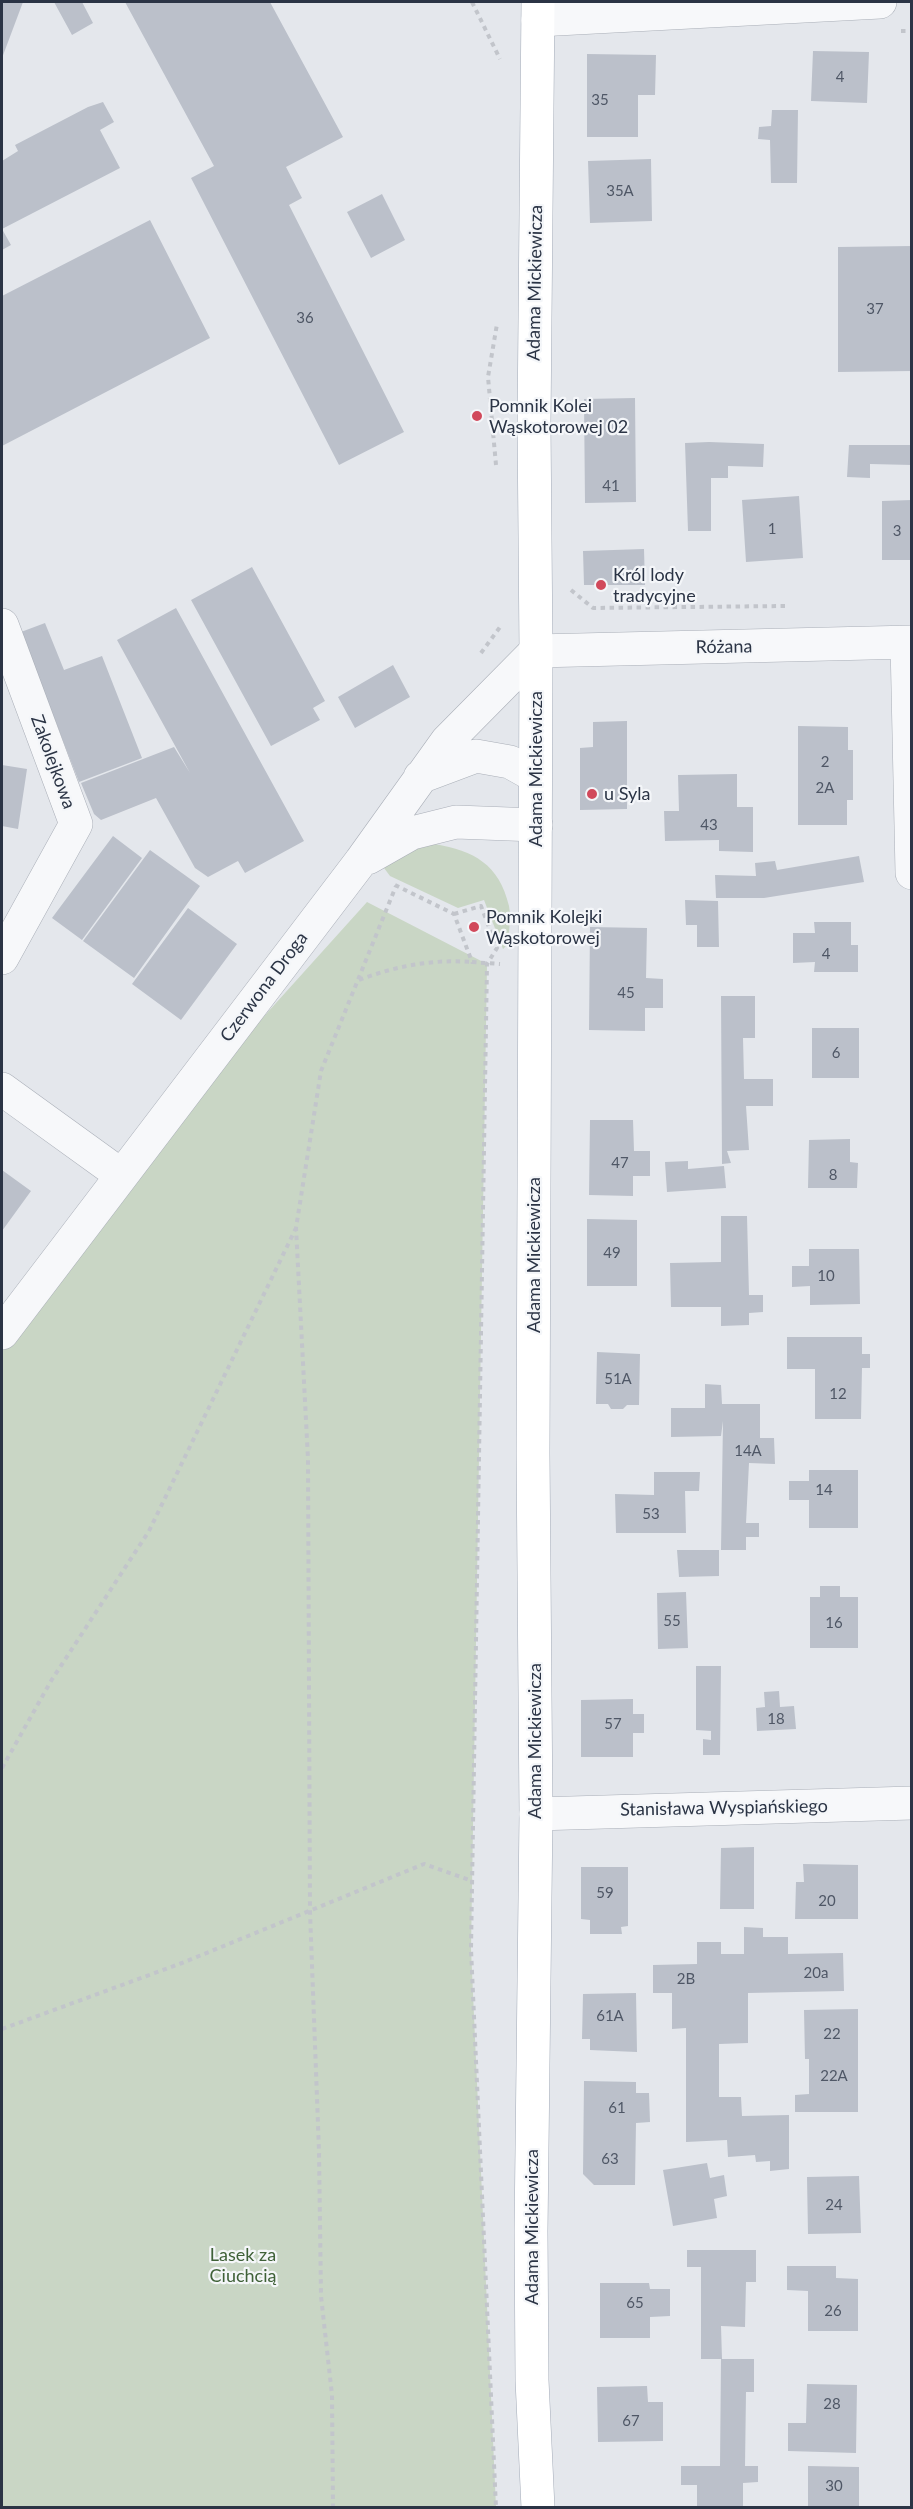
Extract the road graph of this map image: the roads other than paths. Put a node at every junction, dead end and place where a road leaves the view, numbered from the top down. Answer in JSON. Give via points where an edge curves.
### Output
{"nodes":[{"id":1,"x":880,"y":2,"type":"edge"},
{"id":2,"x":538,"y":11,"type":"edge"},
{"id":3,"x":2,"y":625,"type":"edge"},
{"id":4,"x":909,"y":642,"type":"edge"},
{"id":5,"x":536,"y":651,"type":"junction"},
{"id":6,"x":535,"y":776,"type":"junction"},
{"id":7,"x":420,"y":777,"type":"junction"},
{"id":8,"x":536,"y":825,"type":"junction"},
{"id":9,"x":361,"y":861,"type":"junction"},
{"id":10,"x":912,"y":873,"type":"edge"},
{"id":11,"x":2,"y":958,"type":"edge"},
{"id":12,"x":2,"y":1089,"type":"edge"},
{"id":13,"x":121,"y":1175,"type":"junction"},
{"id":14,"x":2,"y":1332,"type":"edge"},
{"id":15,"x":912,"y":1803,"type":"edge"},
{"id":16,"x":536,"y":1814,"type":"junction"},
{"id":17,"x":538,"y":2508,"type":"edge"}],
"edges":[{"from":1,"to":2,"type":"street"},
{"from":2,"to":5,"type":"main road","name":"Adama Mickiewicza"},
{"from":3,"to":11,"type":"street","name":"Zakolejkowa","via":[[76,824]]},
{"from":4,"to":5,"type":"street","name":"Różana"},
{"from":4,"to":10,"type":"street"},
{"from":5,"to":6,"type":"main road","name":"Adama Mickiewicza"},
{"from":5,"to":7,"type":"street","name":"Czerwona Droga","via":[[447,741]]},
{"from":6,"to":7,"type":"street","via":[[510,762],[476,756]]},
{"from":6,"to":8,"type":"main road","name":"Adama Mickiewicza"},
{"from":7,"to":9,"type":"street","name":"Czerwona Droga"},
{"from":8,"to":9,"type":"street","via":[[456,822],[412,833]]},
{"from":8,"to":16,"type":"main road","name":"Adama Mickiewicza"},
{"from":9,"to":13,"type":"street","name":"Czerwona Droga"},
{"from":12,"to":13,"type":"street"},
{"from":13,"to":14,"type":"street","name":"Czerwona Droga"},
{"from":15,"to":16,"type":"street","name":"Stanisława Wyspiańskiego"},
{"from":16,"to":17,"type":"main road","name":"Adama Mickiewicza","via":[[531,2242]]}]}
